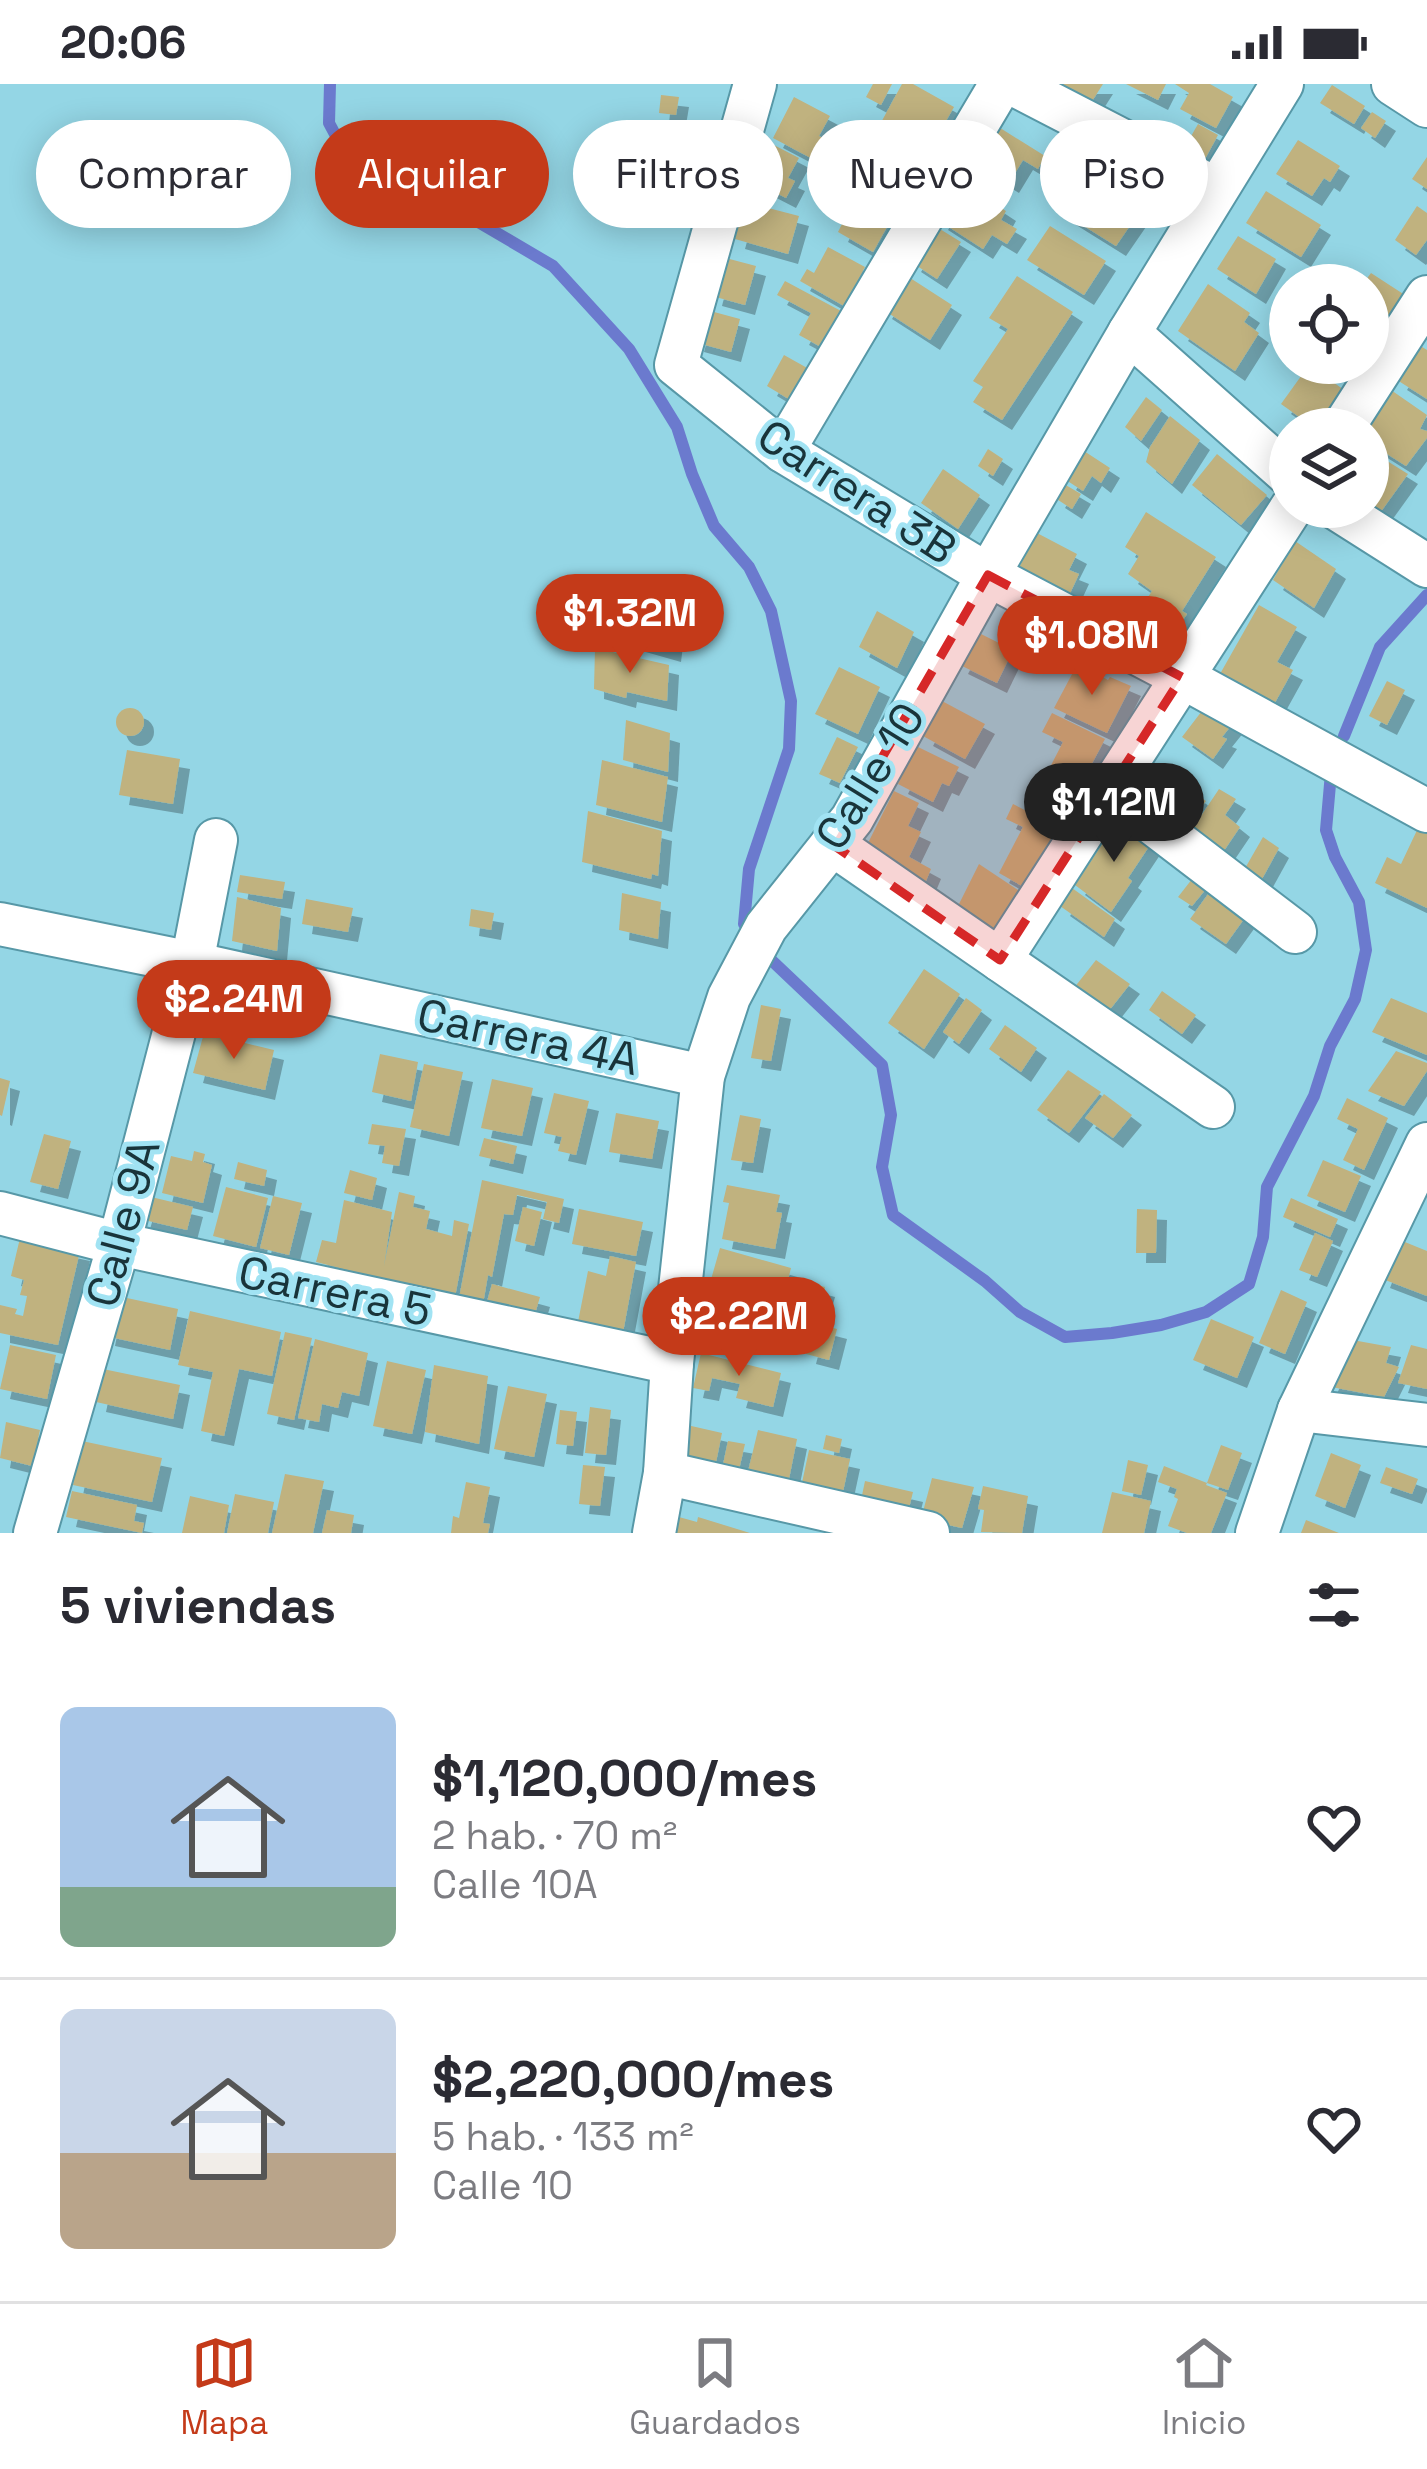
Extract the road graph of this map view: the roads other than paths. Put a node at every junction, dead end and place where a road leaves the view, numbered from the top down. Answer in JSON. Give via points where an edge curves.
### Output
{"nodes":[{"id":1,"x":755,"y":84,"type":"edge"},
{"id":2,"x":1001,"y":84,"type":"edge"},
{"id":3,"x":1013,"y":84,"type":"edge"},
{"id":4,"x":1282,"y":84,"type":"edge"},
{"id":5,"x":1393,"y":84,"type":"edge"},
{"id":6,"x":1427,"y":106,"type":"edge"},
{"id":7,"x":1216,"y":189,"type":"junction"},
{"id":8,"x":1427,"y":297,"type":"edge"},
{"id":9,"x":1129,"y":333,"type":"junction"},
{"id":10,"x":1356,"y":408,"type":"edge"},
{"id":11,"x":783,"y":451,"type":"junction"},
{"id":12,"x":1269,"y":457,"type":"edge"},
{"id":13,"x":1278,"y":528,"type":"edge"},
{"id":14,"x":1367,"y":528,"type":"edge"},
{"id":15,"x":1427,"y":566,"type":"edge"},
{"id":16,"x":988,"y":575,"type":"junction"},
{"id":17,"x":1182,"y":677,"type":"junction"},
{"id":18,"x":1109,"y":790,"type":"junction"},
{"id":19,"x":1427,"y":811,"type":"edge"},
{"id":20,"x":216,"y":840,"type":"dead end"},
{"id":21,"x":832,"y":844,"type":"junction"},
{"id":22,"x":0,"y":924,"type":"edge"},
{"id":23,"x":1295,"y":932,"type":"dead end"},
{"id":24,"x":1000,"y":960,"type":"junction"},
{"id":25,"x":192,"y":963,"type":"junction"},
{"id":26,"x":703,"y":1076,"type":"junction"},
{"id":27,"x":1213,"y":1107,"type":"dead end"},
{"id":28,"x":1423,"y":1162,"type":"edge"},
{"id":29,"x":0,"y":1214,"type":"edge"},
{"id":30,"x":119,"y":1244,"type":"junction"},
{"id":31,"x":672,"y":1363,"type":"junction"},
{"id":32,"x":1299,"y":1410,"type":"junction"},
{"id":33,"x":1427,"y":1425,"type":"edge"},
{"id":34,"x":664,"y":1473,"type":"junction"},
{"id":35,"x":30,"y":1529,"type":"edge"},
{"id":36,"x":654,"y":1533,"type":"edge"},
{"id":37,"x":928,"y":1533,"type":"edge"},
{"id":38,"x":1256,"y":1533,"type":"edge"}],
"edges":[{"from":1,"to":11,"type":"street","name":"Carrera 3B","via":[[676,365]]},
{"from":2,"to":11,"type":"street"},
{"from":3,"to":7,"type":"street"},
{"from":4,"to":7,"type":"street","name":"Calle 10"},
{"from":5,"to":6,"type":"street"},
{"from":7,"to":9,"type":"street","name":"Calle 10"},
{"from":8,"to":10,"type":"street"},
{"from":9,"to":12,"type":"street"},
{"from":9,"to":16,"type":"street","name":"Calle 10"},
{"from":11,"to":16,"type":"street","name":"Carrera 3B"},
{"from":13,"to":17,"type":"street"},
{"from":14,"to":15,"type":"street"},
{"from":16,"to":17,"type":"street","name":"Carrera 3B"},
{"from":16,"to":21,"type":"street","name":"Calle 10"},
{"from":17,"to":18,"type":"street"},
{"from":17,"to":19,"type":"street","name":"Carrera 3B"},
{"from":18,"to":23,"type":"street"},
{"from":18,"to":24,"type":"street"},
{"from":20,"to":25,"type":"street","name":"Calle 9A"},
{"from":21,"to":24,"type":"street"},
{"from":21,"to":26,"type":"street","name":"Calle 10","via":[[766,927],[729,998]]},
{"from":22,"to":25,"type":"street","name":"Carrera 4A"},
{"from":24,"to":27,"type":"street"},
{"from":25,"to":26,"type":"street","name":"Carrera 4A"},
{"from":25,"to":30,"type":"street","name":"Calle 9A"},
{"from":26,"to":31,"type":"street","name":"Calle 10"},
{"from":28,"to":32,"type":"street"},
{"from":29,"to":30,"type":"street","name":"Carrera 5"},
{"from":30,"to":31,"type":"street","name":"Carrera 5"},
{"from":30,"to":35,"type":"street","name":"Calle 9A"},
{"from":31,"to":34,"type":"street","name":"Calle 10"},
{"from":32,"to":33,"type":"street"},
{"from":32,"to":38,"type":"street"},
{"from":34,"to":36,"type":"street","name":"Calle 10"},
{"from":34,"to":37,"type":"street"}]}
